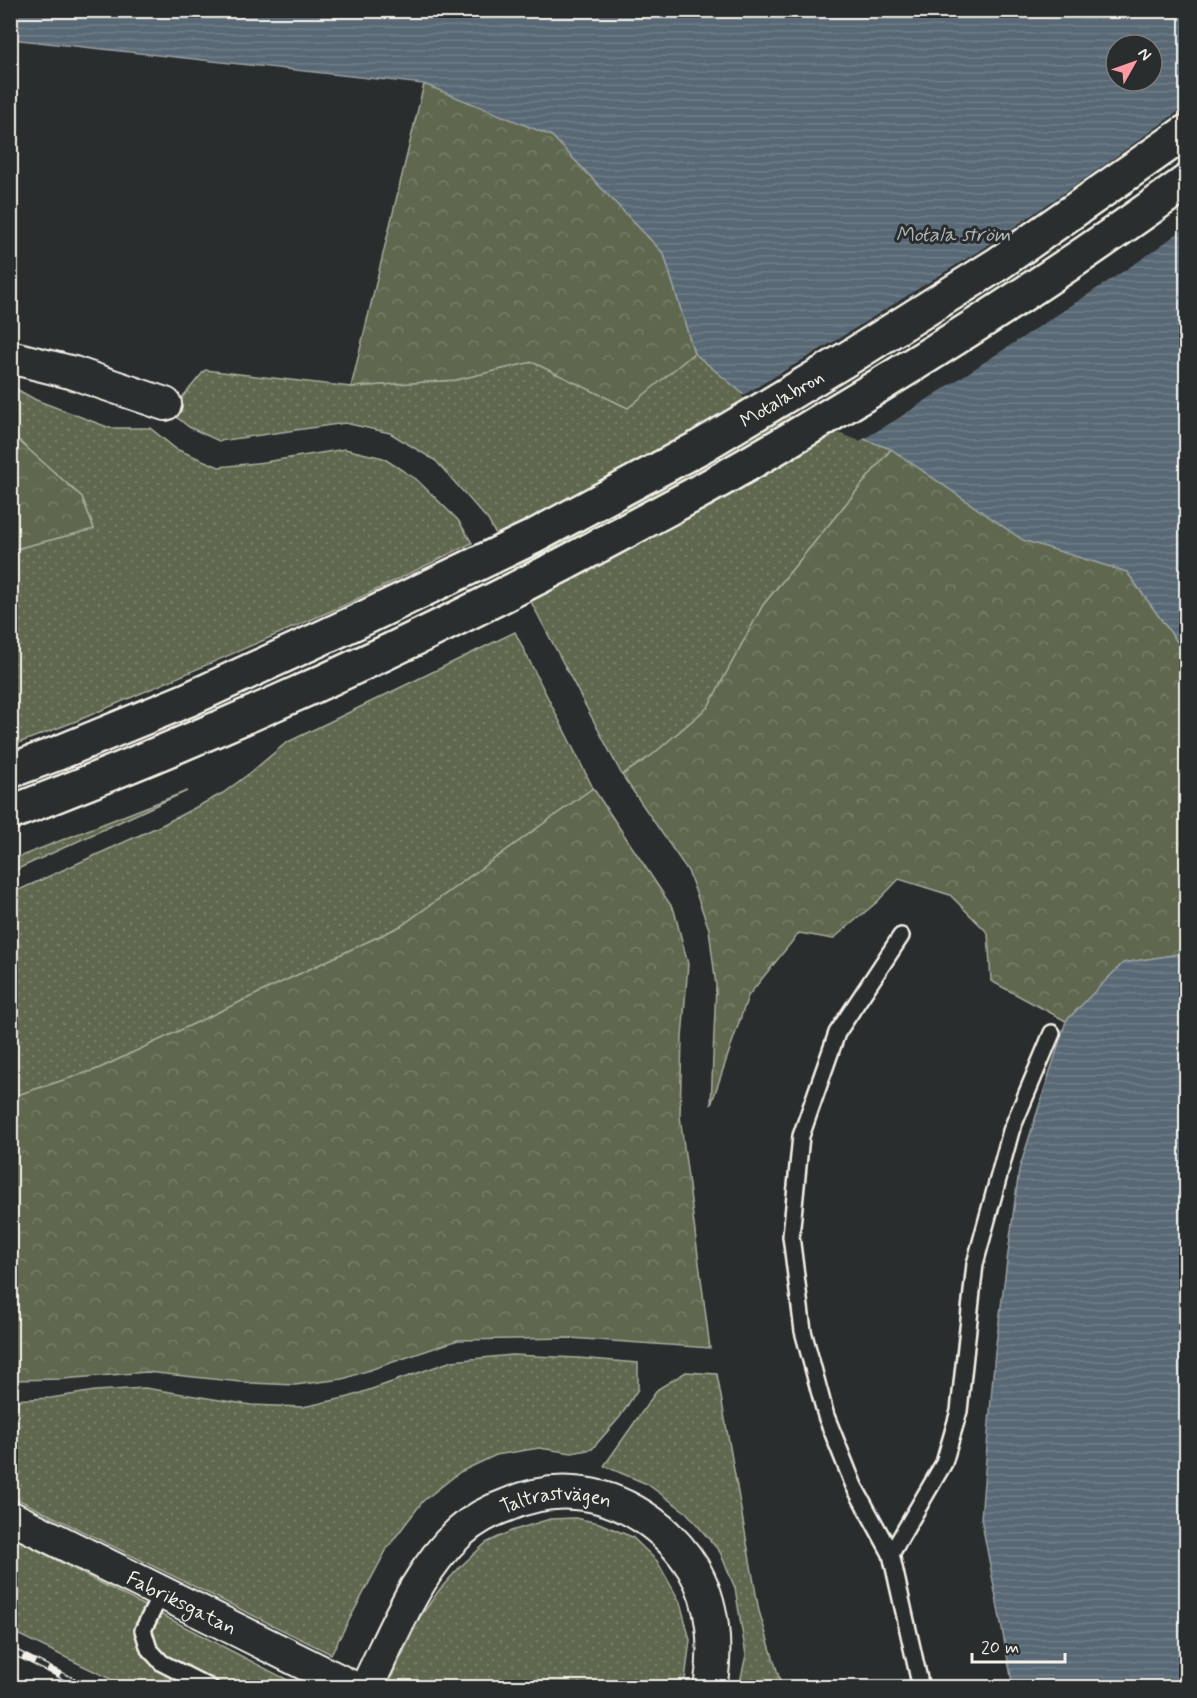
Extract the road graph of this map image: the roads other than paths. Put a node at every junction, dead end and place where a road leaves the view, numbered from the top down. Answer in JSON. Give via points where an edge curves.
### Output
{"nodes":[{"id":1,"x":1186,"y":132,"type":"edge"},
{"id":2,"x":1186,"y":182,"type":"edge"},
{"id":3,"x":10,"y":357,"type":"edge"},
{"id":4,"x":165,"y":404,"type":"dead end"},
{"id":5,"x":10,"y":771,"type":"edge"},
{"id":6,"x":10,"y":813,"type":"edge"},
{"id":7,"x":901,"y":936,"type":"dead end"},
{"id":8,"x":1052,"y":1033,"type":"dead end"},
{"id":9,"x":10,"y":1517,"type":"edge"},
{"id":10,"x":891,"y":1554,"type":"junction"},
{"id":11,"x":162,"y":1592,"type":"junction"},
{"id":12,"x":211,"y":1688,"type":"edge"},
{"id":13,"x":354,"y":1688,"type":"edge"},
{"id":14,"x":366,"y":1688,"type":"edge"},
{"id":15,"x":710,"y":1688,"type":"edge"},
{"id":16,"x":921,"y":1688,"type":"edge"}],
"edges":[{"from":1,"to":5,"type":"highway","name":"Motalabron","via":[[998,264],[700,447],[533,537],[354,623],[187,700]]},
{"from":2,"to":6,"type":"highway","name":"Motalabron","via":[[1022,296],[872,390],[722,480],[552,572],[372,660],[203,735]]},
{"from":3,"to":4,"type":"street","via":[[74,373]]},
{"from":7,"to":10,"type":"lane","via":[[837,1033],[801,1136],[791,1236],[803,1331],[826,1416],[854,1486]]},
{"from":8,"to":10,"type":"lane","via":[[1011,1131],[975,1264],[959,1412],[944,1463]]},
{"from":9,"to":11,"type":"street","name":"Fabriksgatan"},
{"from":10,"to":16,"type":"lane"},
{"from":11,"to":12,"type":"lane","via":[[143,1630],[149,1648],[162,1663]]},
{"from":11,"to":13,"type":"street","name":"Fabriksgatan"},
{"from":14,"to":15,"type":"street","name":"Taltrastvägen","via":[[413,1592],[432,1562],[461,1531],[491,1511],[522,1499],[574,1493],[605,1499],[641,1515],[671,1539],[693,1569],[707,1601],[713,1637]]}]}
